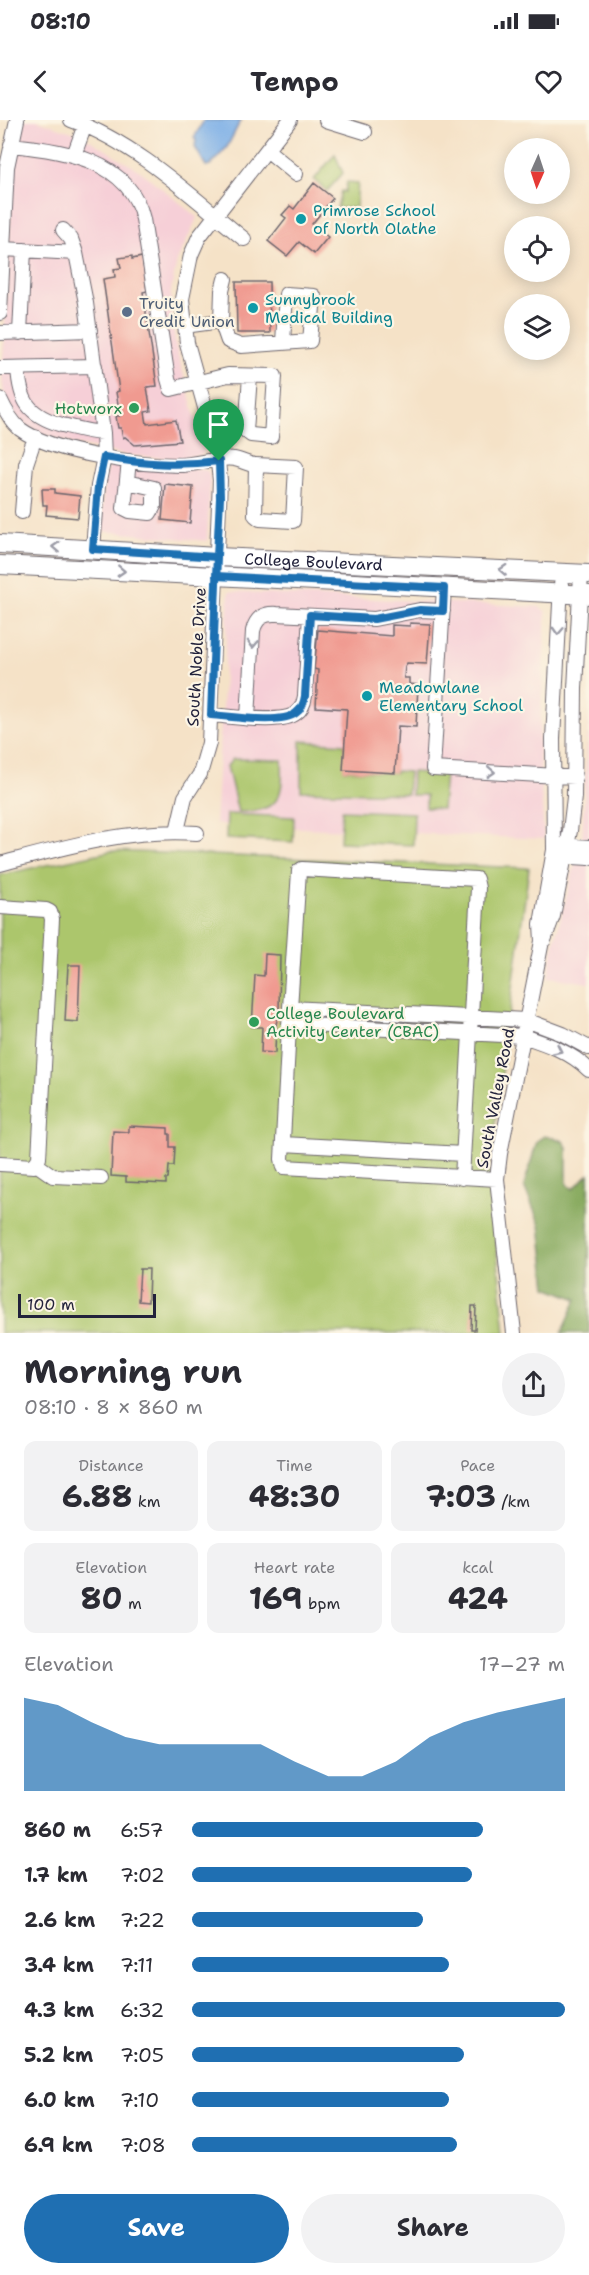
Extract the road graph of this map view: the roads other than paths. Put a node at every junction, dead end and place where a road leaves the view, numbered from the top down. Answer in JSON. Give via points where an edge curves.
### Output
{"nodes":[{"id":1,"x":17,"y":120,"type":"edge"},
{"id":2,"x":71,"y":120,"type":"edge"},
{"id":3,"x":290,"y":120,"type":"edge"},
{"id":4,"x":326,"y":120,"type":"edge"},
{"id":5,"x":85,"y":125,"type":"junction"},
{"id":6,"x":365,"y":132,"type":"dead end"},
{"id":7,"x":11,"y":145,"type":"junction"},
{"id":8,"x":267,"y":150,"type":"junction"},
{"id":9,"x":74,"y":155,"type":"junction"},
{"id":10,"x":4,"y":162,"type":"edge"},
{"id":11,"x":296,"y":174,"type":"dead end"},
{"id":12,"x":214,"y":215,"type":"junction"},
{"id":13,"x":2,"y":222,"type":"edge"},
{"id":14,"x":63,"y":230,"type":"dead end"},
{"id":15,"x":244,"y":238,"type":"dead end"},
{"id":16,"x":3,"y":249,"type":"junction"},
{"id":17,"x":24,"y":250,"type":"junction"},
{"id":18,"x":76,"y":253,"type":"junction"},
{"id":19,"x":225,"y":279,"type":"dead end"},
{"id":20,"x":0,"y":303,"type":"edge"},
{"id":21,"x":0,"y":313,"type":"edge"},
{"id":22,"x":221,"y":321,"type":"junction"},
{"id":23,"x":184,"y":326,"type":"junction"},
{"id":24,"x":90,"y":330,"type":"junction"},
{"id":25,"x":0,"y":333,"type":"edge"},
{"id":26,"x":20,"y":333,"type":"junction"},
{"id":27,"x":283,"y":342,"type":"dead end"},
{"id":28,"x":95,"y":366,"type":"junction"},
{"id":29,"x":0,"y":368,"type":"edge"},
{"id":30,"x":18,"y":368,"type":"junction"},
{"id":31,"x":250,"y":376,"type":"dead end"},
{"id":32,"x":198,"y":383,"type":"junction"},
{"id":33,"x":0,"y":399,"type":"edge"},
{"id":34,"x":103,"y":433,"type":"junction"},
{"id":35,"x":35,"y":437,"type":"junction"},
{"id":36,"x":104,"y":457,"type":"junction"},
{"id":37,"x":219,"y":461,"type":"junction"},
{"id":38,"x":129,"y":462,"type":"junction"},
{"id":39,"x":256,"y":465,"type":"junction"},
{"id":40,"x":127,"y":482,"type":"dead end"},
{"id":41,"x":22,"y":512,"type":"dead end"},
{"id":42,"x":0,"y":544,"type":"edge"},
{"id":43,"x":93,"y":549,"type":"junction"},
{"id":44,"x":217,"y":557,"type":"junction"},
{"id":45,"x":0,"y":565,"type":"edge"},
{"id":46,"x":561,"y":573,"type":"junction"},
{"id":47,"x":585,"y":574,"type":"edge"},
{"id":48,"x":216,"y":576,"type":"junction"},
{"id":49,"x":444,"y":588,"type":"junction"},
{"id":50,"x":560,"y":594,"type":"junction"},
{"id":51,"x":585,"y":595,"type":"edge"},
{"id":52,"x":443,"y":611,"type":"junction"},
{"id":53,"x":310,"y":615,"type":"junction"},
{"id":54,"x":211,"y":715,"type":"junction"},
{"id":55,"x":248,"y":718,"type":"junction"},
{"id":56,"x":553,"y":776,"type":"junction"},
{"id":57,"x":575,"y":777,"type":"junction"},
{"id":58,"x":177,"y":831,"type":"junction"},
{"id":59,"x":198,"y":833,"type":"dead end"},
{"id":60,"x":589,"y":847,"type":"edge"},
{"id":61,"x":560,"y":851,"type":"junction"},
{"id":62,"x":589,"y":858,"type":"edge"},
{"id":63,"x":0,"y":864,"type":"edge"},
{"id":64,"x":0,"y":907,"type":"edge"},
{"id":65,"x":290,"y":1008,"type":"junction"},
{"id":66,"x":471,"y":1017,"type":"junction"},
{"id":67,"x":526,"y":1020,"type":"junction"},
{"id":68,"x":289,"y":1024,"type":"junction"},
{"id":69,"x":471,"y":1034,"type":"junction"},
{"id":70,"x":523,"y":1036,"type":"junction"},
{"id":71,"x":589,"y":1048,"type":"edge"},
{"id":72,"x":589,"y":1070,"type":"edge"},
{"id":73,"x":283,"y":1144,"type":"junction"},
{"id":74,"x":464,"y":1154,"type":"junction"},
{"id":75,"x":0,"y":1164,"type":"edge"},
{"id":76,"x":36,"y":1164,"type":"junction"},
{"id":77,"x":101,"y":1178,"type":"dead end"},
{"id":78,"x":462,"y":1178,"type":"junction"},
{"id":79,"x":497,"y":1179,"type":"junction"},
{"id":80,"x":514,"y":1333,"type":"edge"}],
"edges":[{"from":1,"to":7,"type":"street"},
{"from":2,"to":5,"type":"street"},
{"from":3,"to":8,"type":"street","name":"South Noble Drive"},
{"from":4,"to":6,"type":"street"},
{"from":5,"to":9,"type":"street"},
{"from":5,"to":12,"type":"street","via":[[127,147]]},
{"from":7,"to":9,"type":"street"},
{"from":7,"to":10,"type":"street"},
{"from":8,"to":11,"type":"street"},
{"from":8,"to":12,"type":"street","name":"South Noble Drive"},
{"from":9,"to":32,"type":"street","via":[[120,178],[140,204],[171,389]]},
{"from":10,"to":13,"type":"street"},
{"from":12,"to":15,"type":"street"},
{"from":12,"to":23,"type":"street","name":"South Noble Drive","via":[[199,237],[189,264],[182,299]]},
{"from":13,"to":16,"type":"street"},
{"from":14,"to":18,"type":"street"},
{"from":16,"to":17,"type":"street"},
{"from":16,"to":20,"type":"street"},
{"from":17,"to":18,"type":"street"},
{"from":17,"to":26,"type":"street"},
{"from":18,"to":24,"type":"street"},
{"from":19,"to":22,"type":"street"},
{"from":20,"to":21,"type":"street"},
{"from":22,"to":23,"type":"street"},
{"from":22,"to":27,"type":"street","via":[[228,341],[235,345]]},
{"from":23,"to":32,"type":"street","name":"South Noble Drive"},
{"from":24,"to":26,"type":"street"},
{"from":24,"to":28,"type":"street"},
{"from":25,"to":26,"type":"street"},
{"from":28,"to":30,"type":"street"},
{"from":28,"to":34,"type":"street"},
{"from":29,"to":30,"type":"street"},
{"from":30,"to":34,"type":"street","via":[[22,397],[36,414],[51,422]]},
{"from":31,"to":32,"type":"street","via":[[228,375]]},
{"from":32,"to":37,"type":"street","name":"South Noble Drive"},
{"from":33,"to":35,"type":"street","via":[[15,424]]},
{"from":34,"to":36,"type":"street"},
{"from":35,"to":36,"type":"street"},
{"from":35,"to":41,"type":"street","via":[[26,464]]},
{"from":36,"to":38,"type":"street"},
{"from":36,"to":43,"type":"street"},
{"from":37,"to":38,"type":"street","via":[[180,465]]},
{"from":37,"to":39,"type":"street","via":[[233,458]]},
{"from":37,"to":44,"type":"street","name":"South Noble Drive"},
{"from":38,"to":40,"type":"street"},
{"from":39,"to":39,"type":"street","via":[[296,467],[293,521],[260,519],[255,515]]},
{"from":43,"to":42,"type":"main road","name":"College Boulevard","one_way":true},
{"from":43,"to":44,"type":"main road","name":"College Boulevard"},
{"from":46,"to":44,"type":"main road","name":"College Boulevard","one_way":true},
{"from":44,"to":48,"type":"street","name":"South Noble Drive"},
{"from":45,"to":48,"type":"main road","name":"College Boulevard","one_way":true},
{"from":46,"to":47,"type":"main road","name":"College Boulevard"},
{"from":46,"to":50,"type":"street","name":"South Valley Road"},
{"from":47,"to":51,"type":"street","name":"South Valley Road"},
{"from":48,"to":49,"type":"main road","name":"College Boulevard"},
{"from":48,"to":54,"type":"street","name":"South Noble Drive"},
{"from":49,"to":50,"type":"main road","name":"College Boulevard"},
{"from":49,"to":52,"type":"street"},
{"from":50,"to":51,"type":"main road","name":"College Boulevard"},
{"from":50,"to":56,"type":"street","name":"South Valley Road","one_way":true},
{"from":51,"to":57,"type":"street","name":"South Valley Road","via":[[575,689]]},
{"from":52,"to":53,"type":"street","via":[[420,610],[374,619]]},
{"from":52,"to":56,"type":"street","one_way":true,"via":[[433,769]]},
{"from":53,"to":55,"type":"street","via":[[301,708],[289,717]]},
{"from":53,"to":55,"type":"street","one_way":true,"via":[[269,614],[256,622]]},
{"from":54,"to":55,"type":"street"},
{"from":54,"to":58,"type":"street","name":"South Noble Drive","via":[[205,764],[185,797]]},
{"from":56,"to":57,"type":"street"},
{"from":56,"to":61,"type":"street","name":"South Valley Road"},
{"from":57,"to":61,"type":"street","name":"South Valley Road","via":[[572,820]]},
{"from":58,"to":59,"type":"street"},
{"from":58,"to":63,"type":"street","via":[[108,837]]},
{"from":60,"to":61,"type":"street"},
{"from":61,"to":62,"type":"street"},
{"from":61,"to":67,"type":"street","name":"South Valley Road","via":[[541,924],[542,941]]},
{"from":64,"to":76,"type":"street","via":[[46,910],[52,919]]},
{"from":65,"to":66,"type":"street"},
{"from":65,"to":66,"type":"street","via":[[297,876],[302,869],[476,879]]},
{"from":65,"to":68,"type":"street"},
{"from":66,"to":67,"type":"street"},
{"from":66,"to":69,"type":"street"},
{"from":67,"to":70,"type":"street","name":"South Valley Road"},
{"from":67,"to":71,"type":"street"},
{"from":68,"to":69,"type":"street"},
{"from":68,"to":73,"type":"street"},
{"from":69,"to":70,"type":"street"},
{"from":69,"to":74,"type":"street"},
{"from":70,"to":72,"type":"street","one_way":true,"via":[[560,1050]]},
{"from":70,"to":79,"type":"street","name":"South Valley Road"},
{"from":73,"to":74,"type":"street"},
{"from":73,"to":78,"type":"street","via":[[282,1164],[287,1168]]},
{"from":74,"to":78,"type":"street"},
{"from":75,"to":76,"type":"street"},
{"from":76,"to":77,"type":"street","via":[[53,1176]]},
{"from":78,"to":79,"type":"street"},
{"from":79,"to":80,"type":"street","name":"South Valley Road"}]}
